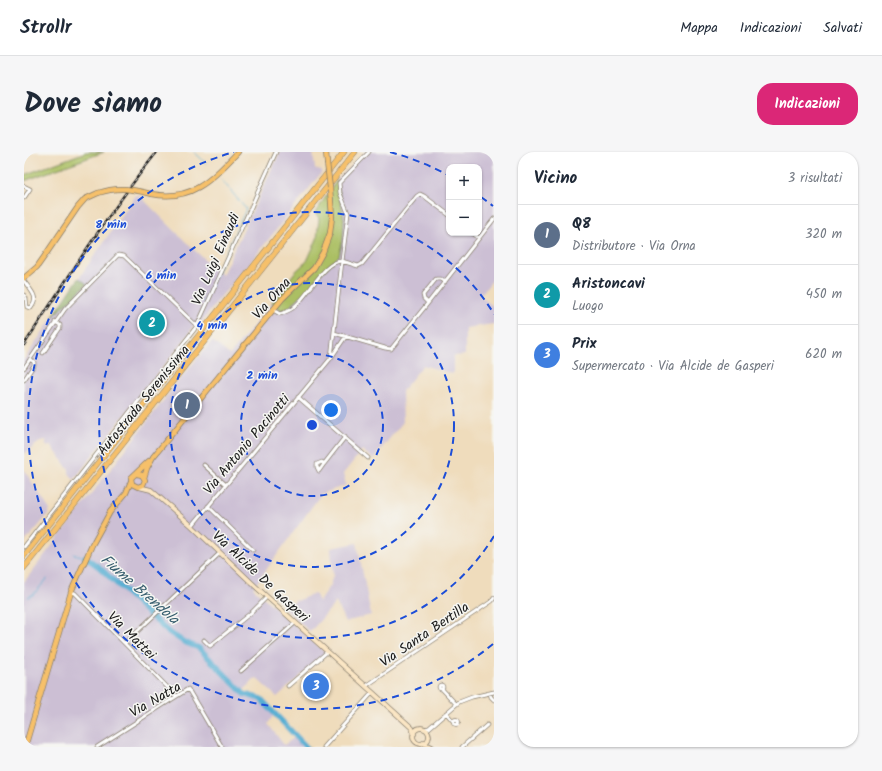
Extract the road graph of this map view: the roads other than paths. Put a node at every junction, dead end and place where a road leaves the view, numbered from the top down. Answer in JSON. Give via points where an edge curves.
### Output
{"nodes":[{"id":1,"x":238,"y":152,"type":"edge"},
{"id":2,"x":275,"y":152,"type":"edge"},
{"id":3,"x":326,"y":152,"type":"edge"},
{"id":4,"x":344,"y":152,"type":"edge"},
{"id":5,"x":355,"y":152,"type":"edge"},
{"id":6,"x":369,"y":152,"type":"edge"},
{"id":7,"x":270,"y":165,"type":"junction"},
{"id":8,"x":24,"y":186,"type":"edge"},
{"id":9,"x":24,"y":198,"type":"edge"},
{"id":10,"x":446,"y":213,"type":"edge"},
{"id":11,"x":494,"y":218,"type":"edge"},
{"id":12,"x":476,"y":236,"type":"edge"},
{"id":13,"x":479,"y":238,"type":"junction"},
{"id":14,"x":342,"y":261,"type":"junction"},
{"id":15,"x":24,"y":279,"type":"edge"},
{"id":16,"x":445,"y":282,"type":"junction"},
{"id":17,"x":24,"y":295,"type":"edge"},
{"id":18,"x":428,"y":303,"type":"junction"},
{"id":19,"x":273,"y":310,"type":"junction"},
{"id":20,"x":55,"y":322,"type":"junction"},
{"id":21,"x":197,"y":326,"type":"junction"},
{"id":22,"x":334,"y":333,"type":"junction"},
{"id":23,"x":346,"y":336,"type":"junction"},
{"id":24,"x":334,"y":338,"type":"junction"},
{"id":25,"x":343,"y":341,"type":"junction"},
{"id":26,"x":43,"y":353,"type":"dead end"},
{"id":27,"x":331,"y":358,"type":"junction"},
{"id":28,"x":30,"y":359,"type":"junction"},
{"id":29,"x":24,"y":368,"type":"edge"},
{"id":30,"x":24,"y":380,"type":"edge"},
{"id":31,"x":298,"y":397,"type":"junction"},
{"id":32,"x":345,"y":438,"type":"junction"},
{"id":33,"x":153,"y":457,"type":"junction"},
{"id":34,"x":368,"y":458,"type":"dead end"},
{"id":35,"x":324,"y":464,"type":"dead end"},
{"id":36,"x":204,"y":465,"type":"dead end"},
{"id":37,"x":137,"y":474,"type":"junction"},
{"id":38,"x":144,"y":479,"type":"junction"},
{"id":39,"x":131,"y":481,"type":"junction"},
{"id":40,"x":226,"y":484,"type":"junction"},
{"id":41,"x":138,"y":487,"type":"junction"},
{"id":42,"x":151,"y":490,"type":"junction"},
{"id":43,"x":126,"y":493,"type":"junction"},
{"id":44,"x":208,"y":506,"type":"junction"},
{"id":45,"x":192,"y":526,"type":"junction"},
{"id":46,"x":24,"y":547,"type":"edge"},
{"id":47,"x":253,"y":550,"type":"dead end"},
{"id":48,"x":220,"y":553,"type":"junction"},
{"id":49,"x":24,"y":556,"type":"edge"},
{"id":50,"x":24,"y":568,"type":"edge"},
{"id":51,"x":71,"y":592,"type":"junction"},
{"id":52,"x":267,"y":597,"type":"junction"},
{"id":53,"x":494,"y":598,"type":"edge"},
{"id":54,"x":295,"y":623,"type":"junction"},
{"id":55,"x":204,"y":640,"type":"dead end"},
{"id":56,"x":124,"y":643,"type":"junction"},
{"id":57,"x":327,"y":652,"type":"junction"},
{"id":58,"x":241,"y":672,"type":"dead end"},
{"id":59,"x":288,"y":686,"type":"dead end"},
{"id":60,"x":365,"y":686,"type":"junction"},
{"id":61,"x":442,"y":689,"type":"dead end"},
{"id":62,"x":372,"y":693,"type":"junction"},
{"id":63,"x":492,"y":693,"type":"edge"},
{"id":64,"x":176,"y":696,"type":"junction"},
{"id":65,"x":494,"y":700,"type":"edge"},
{"id":66,"x":456,"y":704,"type":"junction"},
{"id":67,"x":446,"y":713,"type":"junction"},
{"id":68,"x":454,"y":721,"type":"dead end"},
{"id":69,"x":487,"y":725,"type":"dead end"},
{"id":70,"x":412,"y":728,"type":"junction"},
{"id":71,"x":419,"y":729,"type":"junction"},
{"id":72,"x":427,"y":729,"type":"junction"},
{"id":73,"x":414,"y":734,"type":"junction"},
{"id":74,"x":428,"y":739,"type":"junction"},
{"id":75,"x":423,"y":744,"type":"junction"},
{"id":76,"x":431,"y":746,"type":"edge"},
{"id":77,"x":25,"y":747,"type":"edge"},
{"id":78,"x":97,"y":747,"type":"edge"},
{"id":79,"x":222,"y":747,"type":"edge"},
{"id":80,"x":324,"y":747,"type":"edge"},
{"id":81,"x":462,"y":747,"type":"edge"}],
"edges":[{"from":1,"to":15,"type":"main road","bridge":true,"via":[[205,184],[192,191],[170,196],[120,188],[98,192],[85,199],[44,257]]},
{"from":2,"to":7,"type":"street","name":"Via Luigi Einaudi"},
{"from":2,"to":7,"type":"street","name":"Via Luigi Einaudi"},
{"from":3,"to":19,"type":"main road","name":"Via Orna","bridge":true,"via":[[332,208],[328,240],[314,268]]},
{"from":4,"to":49,"type":"highway","name":"Autostrada Serenissima"},
{"from":5,"to":50,"type":"highway","name":"Autostrada Serenissima"},
{"from":6,"to":14,"type":"street","via":[[339,183],[348,213]]},
{"from":7,"to":21,"type":"street","name":"Via Luigi Einaudi"},
{"from":8,"to":9,"type":"street","via":[[30,189]]},
{"from":10,"to":14,"type":"street","via":[[420,194],[360,266]]},
{"from":11,"to":13,"type":"street"},
{"from":12,"to":13,"type":"street"},
{"from":13,"to":16,"type":"street"},
{"from":14,"to":19,"type":"street","via":[[328,267],[287,312],[280,314]]},
{"from":14,"to":22,"type":"street"},
{"from":15,"to":17,"type":"street","via":[[35,296],[35,304],[31,308],[27,307]]},
{"from":16,"to":18,"type":"street"},
{"from":16,"to":18,"type":"street","via":[[436,279],[423,295]]},
{"from":18,"to":23,"type":"street","via":[[391,349]]},
{"from":19,"to":33,"type":"main road","name":"Via Orna"},
{"from":20,"to":21,"type":"street","via":[[118,254],[124,256]]},
{"from":20,"to":26,"type":"street","via":[[60,328]]},
{"from":20,"to":28,"type":"street"},
{"from":21,"to":46,"type":"street","name":"Via Luigi Einaudi"},
{"from":22,"to":23,"type":"street"},
{"from":22,"to":24,"type":"street"},
{"from":23,"to":25,"type":"street","name":"Via Antonio Pacinotti"},
{"from":24,"to":25,"type":"street","via":[[337,343]]},
{"from":24,"to":27,"type":"street"},
{"from":25,"to":27,"type":"street","name":"Via Antonio Pacinotti"},
{"from":27,"to":31,"type":"street","name":"Via Antonio Pacinotti"},
{"from":28,"to":29,"type":"street"},
{"from":28,"to":30,"type":"street","via":[[34,364]]},
{"from":31,"to":32,"type":"street"},
{"from":31,"to":40,"type":"street","name":"Via Antonio Pacinotti"},
{"from":32,"to":34,"type":"street"},
{"from":32,"to":35,"type":"street"},
{"from":33,"to":37,"type":"main road"},
{"from":33,"to":38,"type":"main road","name":"Via Orna"},
{"from":36,"to":40,"type":"street"},
{"from":37,"to":38,"type":"main road"},
{"from":37,"to":39,"type":"main road"},
{"from":38,"to":41,"type":"main road","via":[[143,485]]},
{"from":38,"to":42,"type":"main road"},
{"from":39,"to":41,"type":"main road","via":[[133,486]]},
{"from":39,"to":43,"type":"main road"},
{"from":40,"to":44,"type":"street","name":"Via Antonio Pacinotti"},
{"from":41,"to":42,"type":"main road","name":"Via Alcide De Gasperi"},
{"from":41,"to":43,"type":"main road"},
{"from":42,"to":45,"type":"main road","name":"Via Alcide De Gasperi"},
{"from":43,"to":51,"type":"main road","via":[[110,512],[88,552]]},
{"from":44,"to":45,"type":"street","name":"Via Antonio Pacinotti"},
{"from":44,"to":47,"type":"street"},
{"from":45,"to":48,"type":"main road","name":"Via Alcide De Gasperi"},
{"from":48,"to":52,"type":"main road","name":"Via Alcide De Gasperi"},
{"from":48,"to":56,"type":"street"},
{"from":51,"to":56,"type":"street","name":"Via Mattei"},
{"from":51,"to":77,"type":"main road"},
{"from":52,"to":54,"type":"main road","name":"Via Alcide De Gasperi"},
{"from":52,"to":55,"type":"street","via":[[210,646]]},
{"from":53,"to":60,"type":"street","name":"Via Santa Bertilla"},
{"from":54,"to":57,"type":"main road","name":"Via Alcide De Gasperi"},
{"from":54,"to":58,"type":"street"},
{"from":56,"to":64,"type":"street","name":"Via Mattei"},
{"from":57,"to":59,"type":"street"},
{"from":57,"to":60,"type":"main road","name":"Via Alcide De Gasperi"},
{"from":60,"to":62,"type":"main road","name":"Via Alcide De Gasperi"},
{"from":61,"to":66,"type":"street"},
{"from":62,"to":70,"type":"main road","name":"Via Alcide De Gasperi"},
{"from":62,"to":80,"type":"street"},
{"from":63,"to":65,"type":"street","via":[[491,697]]},
{"from":63,"to":66,"type":"street","via":[[465,699]]},
{"from":64,"to":78,"type":"street","name":"Via Natta"},
{"from":64,"to":79,"type":"street","name":"Via Natta","via":[[188,689]]},
{"from":66,"to":67,"type":"street"},
{"from":67,"to":68,"type":"street"},
{"from":67,"to":72,"type":"street"},
{"from":69,"to":81,"type":"street"},
{"from":70,"to":71,"type":"main road"},
{"from":70,"to":73,"type":"main road"},
{"from":71,"to":72,"type":"main road"},
{"from":71,"to":73,"type":"main road"},
{"from":72,"to":74,"type":"main road"},
{"from":73,"to":75,"type":"main road","via":[[416,742]]},
{"from":74,"to":75,"type":"main road"},
{"from":74,"to":76,"type":"main road"},
{"from":75,"to":76,"type":"main road"}]}
